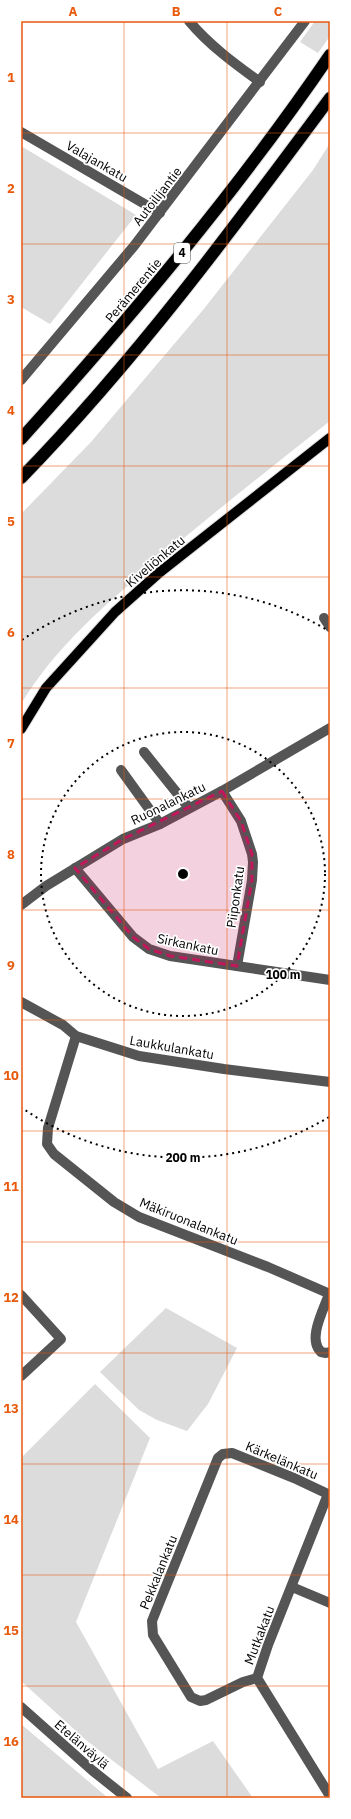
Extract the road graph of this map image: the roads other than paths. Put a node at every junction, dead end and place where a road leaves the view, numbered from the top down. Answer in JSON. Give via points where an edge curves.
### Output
{"nodes":[{"id":1,"x":189,"y":21,"type":"edge"},
{"id":2,"x":305,"y":21,"type":"edge"},
{"id":3,"x":330,"y":55,"type":"edge"},
{"id":4,"x":260,"y":82,"type":"junction"},
{"id":5,"x":330,"y":98,"type":"edge"},
{"id":6,"x":21,"y":132,"type":"edge"},
{"id":7,"x":160,"y":213,"type":"junction"},
{"id":8,"x":21,"y":380,"type":"edge"},
{"id":9,"x":330,"y":438,"type":"edge"},
{"id":10,"x":21,"y":439,"type":"edge"},
{"id":11,"x":21,"y":478,"type":"edge"},
{"id":12,"x":330,"y":728,"type":"edge"},
{"id":13,"x":21,"y":729,"type":"edge"},
{"id":14,"x":144,"y":752,"type":"dead end"},
{"id":15,"x":121,"y":770,"type":"dead end"},
{"id":16,"x":222,"y":791,"type":"junction"},
{"id":17,"x":189,"y":808,"type":"junction"},
{"id":18,"x":160,"y":824,"type":"junction"},
{"id":19,"x":75,"y":868,"type":"junction"},
{"id":20,"x":21,"y":905,"type":"edge"},
{"id":21,"x":237,"y":966,"type":"junction"},
{"id":22,"x":330,"y":980,"type":"edge"},
{"id":23,"x":21,"y":1002,"type":"edge"},
{"id":24,"x":76,"y":1036,"type":"junction"},
{"id":25,"x":330,"y":1082,"type":"edge"},
{"id":26,"x":330,"y":1294,"type":"edge"},
{"id":27,"x":21,"y":1295,"type":"edge"},
{"id":28,"x":330,"y":1352,"type":"edge"},
{"id":29,"x":21,"y":1376,"type":"edge"},
{"id":30,"x":223,"y":1454,"type":"joint"},
{"id":31,"x":329,"y":1495,"type":"edge"},
{"id":32,"x":292,"y":1587,"type":"junction"},
{"id":33,"x":330,"y":1602,"type":"edge"},
{"id":34,"x":257,"y":1678,"type":"junction"},
{"id":35,"x":21,"y":1707,"type":"edge"},
{"id":36,"x":330,"y":1796,"type":"edge"},
{"id":37,"x":127,"y":1798,"type":"edge"}],
"edges":[{"from":1,"to":4,"type":"street","via":[[229,60]]},
{"from":2,"to":4,"type":"street","name":"Autoilijantie"},
{"from":3,"to":10,"type":"highway","name":"Perämerentie","number":"4","via":[[253,163],[147,297]]},
{"from":4,"to":7,"type":"street","name":"Autoilijantie"},
{"from":5,"to":11,"type":"highway","number":"4","via":[[211,257],[83,411]]},
{"from":6,"to":7,"type":"street","name":"Valajankatu"},
{"from":7,"to":8,"type":"street","name":"Autoilijantie"},
{"from":9,"to":13,"type":"main road","name":"Kiveliönkatu","via":[[160,572],[115,612],[46,688]]},
{"from":12,"to":16,"type":"street","name":"Ruonalankatu"},
{"from":14,"to":17,"type":"street"},
{"from":15,"to":18,"type":"street"},
{"from":16,"to":17,"type":"street","name":"Ruonalankatu"},
{"from":16,"to":21,"type":"street","name":"Piiponkatu","via":[[241,821],[253,862]]},
{"from":17,"to":18,"type":"street","name":"Ruonalankatu"},
{"from":18,"to":19,"type":"street","name":"Ruonalankatu","via":[[124,839]]},
{"from":19,"to":20,"type":"street","name":"Ruonalankatu"},
{"from":19,"to":21,"type":"street","name":"Sirkankatu","via":[[133,937],[149,949],[170,956]]},
{"from":21,"to":22,"type":"street","name":"Sirkankatu"},
{"from":23,"to":24,"type":"street","name":"Laukkulankatu","via":[[63,1025]]},
{"from":24,"to":25,"type":"street","name":"Laukkulankatu","via":[[143,1057]]},
{"from":24,"to":26,"type":"street","name":"Mäkiruonalankatu","via":[[48,1128],[47,1144],[54,1154],[114,1202],[139,1217]]},
{"from":26,"to":28,"type":"street","via":[[315,1341],[321,1352]]},
{"from":27,"to":29,"type":"street","via":[[61,1338]]},
{"from":30,"to":31,"type":"street","name":"Kärkelänkatu","via":[[232,1454],[294,1478]]},
{"from":30,"to":34,"type":"street","name":"Pekkalankatu","via":[[218,1458],[152,1621],[152,1630],[188,1694],[194,1699],[211,1699],[243,1682]]},
{"from":31,"to":32,"type":"street","name":"Mutkakatu"},
{"from":32,"to":33,"type":"street"},
{"from":32,"to":34,"type":"street","name":"Mutkakatu"},
{"from":34,"to":36,"type":"street","name":"Mutkakatu"},
{"from":35,"to":37,"type":"street","name":"Etelänväylä","via":[[92,1771]]}]}
